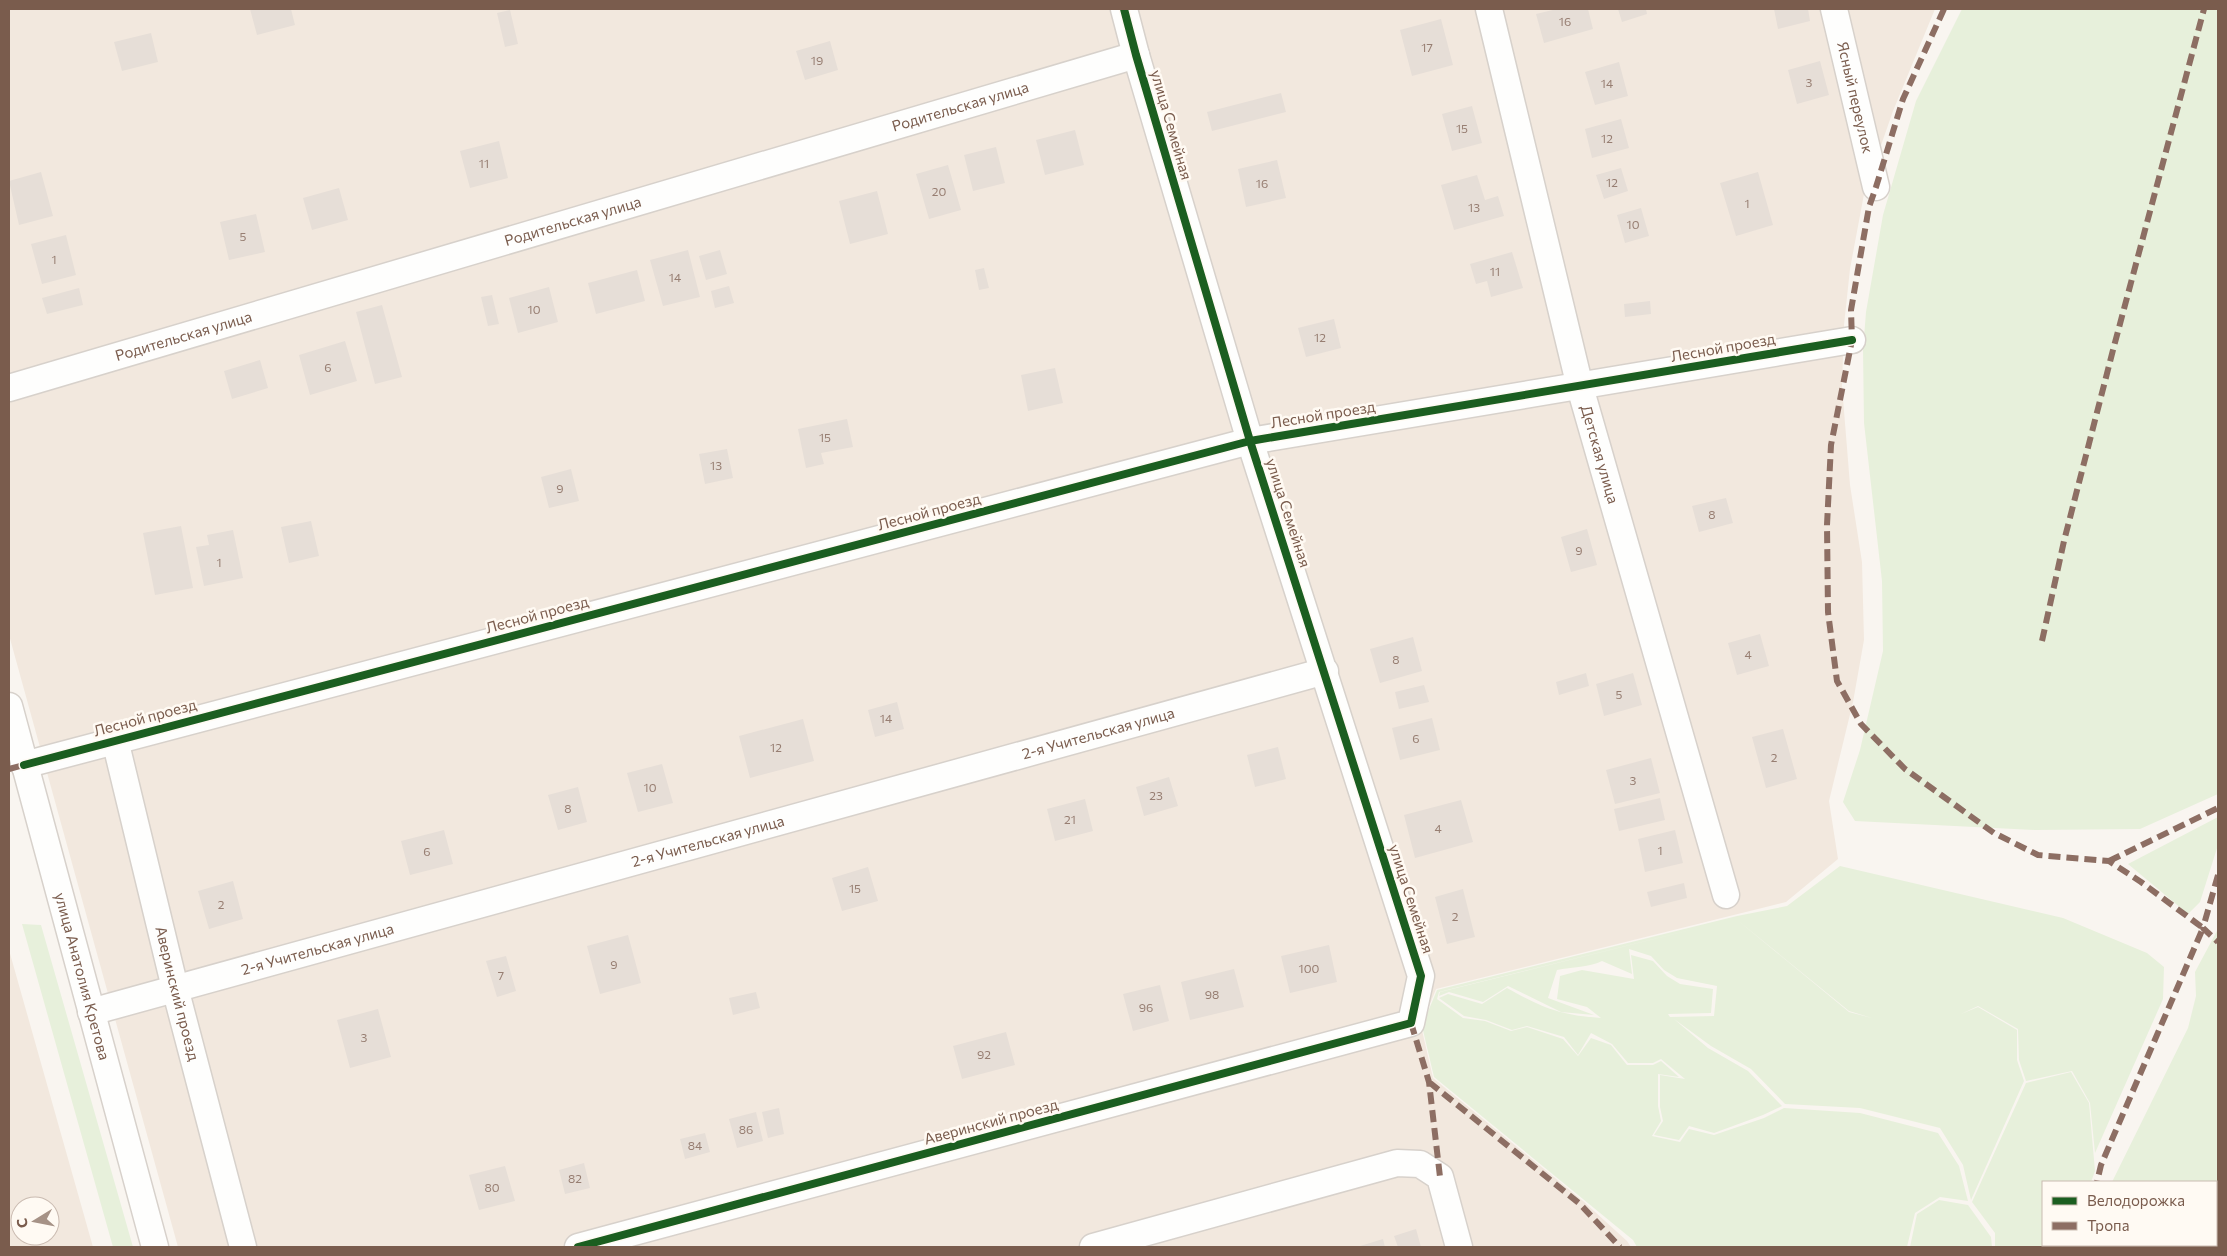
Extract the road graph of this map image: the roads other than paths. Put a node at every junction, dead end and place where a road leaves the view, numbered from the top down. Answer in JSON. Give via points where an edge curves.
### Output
{"nodes":[{"id":1,"x":1124,"y":9,"type":"edge"},
{"id":2,"x":1489,"y":9,"type":"edge"},
{"id":3,"x":1834,"y":9,"type":"edge"},
{"id":4,"x":1136,"y":55,"type":"junction"},
{"id":5,"x":1876,"y":187,"type":"dead end"},
{"id":6,"x":1852,"y":340,"type":"dead end"},
{"id":7,"x":1580,"y":387,"type":"junction"},
{"id":8,"x":9,"y":388,"type":"edge"},
{"id":9,"x":1250,"y":441,"type":"junction"},
{"id":10,"x":1325,"y":671,"type":"junction"},
{"id":11,"x":9,"y":706,"type":"edge"},
{"id":12,"x":115,"y":740,"type":"junction"},
{"id":13,"x":24,"y":764,"type":"junction"},
{"id":14,"x":1726,"y":895,"type":"dead end"},
{"id":15,"x":175,"y":988,"type":"junction"},
{"id":16,"x":91,"y":1012,"type":"junction"},
{"id":17,"x":1411,"y":1023,"type":"joint"},
{"id":18,"x":155,"y":1247,"type":"edge"},
{"id":19,"x":243,"y":1247,"type":"edge"},
{"id":20,"x":578,"y":1247,"type":"edge"},
{"id":21,"x":1093,"y":1247,"type":"edge"},
{"id":22,"x":1459,"y":1247,"type":"edge"}],
"edges":[{"from":1,"to":4,"type":"street","name":"улица Семейная"},
{"from":2,"to":7,"type":"street","name":"Детская улица"},
{"from":3,"to":5,"type":"street","name":"Ясный переулок"},
{"from":4,"to":8,"type":"street","name":"Родительская улица"},
{"from":4,"to":9,"type":"street","name":"улица Семейная"},
{"from":6,"to":7,"type":"street","name":"Лесной проезд"},
{"from":7,"to":9,"type":"street","name":"Лесной проезд"},
{"from":7,"to":14,"type":"street","name":"Детская улица"},
{"from":9,"to":10,"type":"street","name":"улица Семейная"},
{"from":9,"to":12,"type":"street","name":"Лесной проезд"},
{"from":10,"to":15,"type":"street","name":"2-я Учительская улица"},
{"from":10,"to":17,"type":"street","name":"улица Семейная","via":[[1421,976]]},
{"from":11,"to":13,"type":"street","name":"улица Анатолия Кретова"},
{"from":12,"to":13,"type":"street","name":"Лесной проезд"},
{"from":12,"to":15,"type":"street","name":"Аверинский проезд"},
{"from":13,"to":16,"type":"street","name":"улица Анатолия Кретова"},
{"from":15,"to":16,"type":"street","name":"2-я Учительская улица"},
{"from":15,"to":19,"type":"street","name":"Аверинский проезд"},
{"from":16,"to":18,"type":"street","name":"улица Анатолия Кретова"},
{"from":17,"to":20,"type":"street","name":"Аверинский проезд"},
{"from":21,"to":22,"type":"street","via":[[1397,1162],[1420,1164],[1440,1177]]}]}
